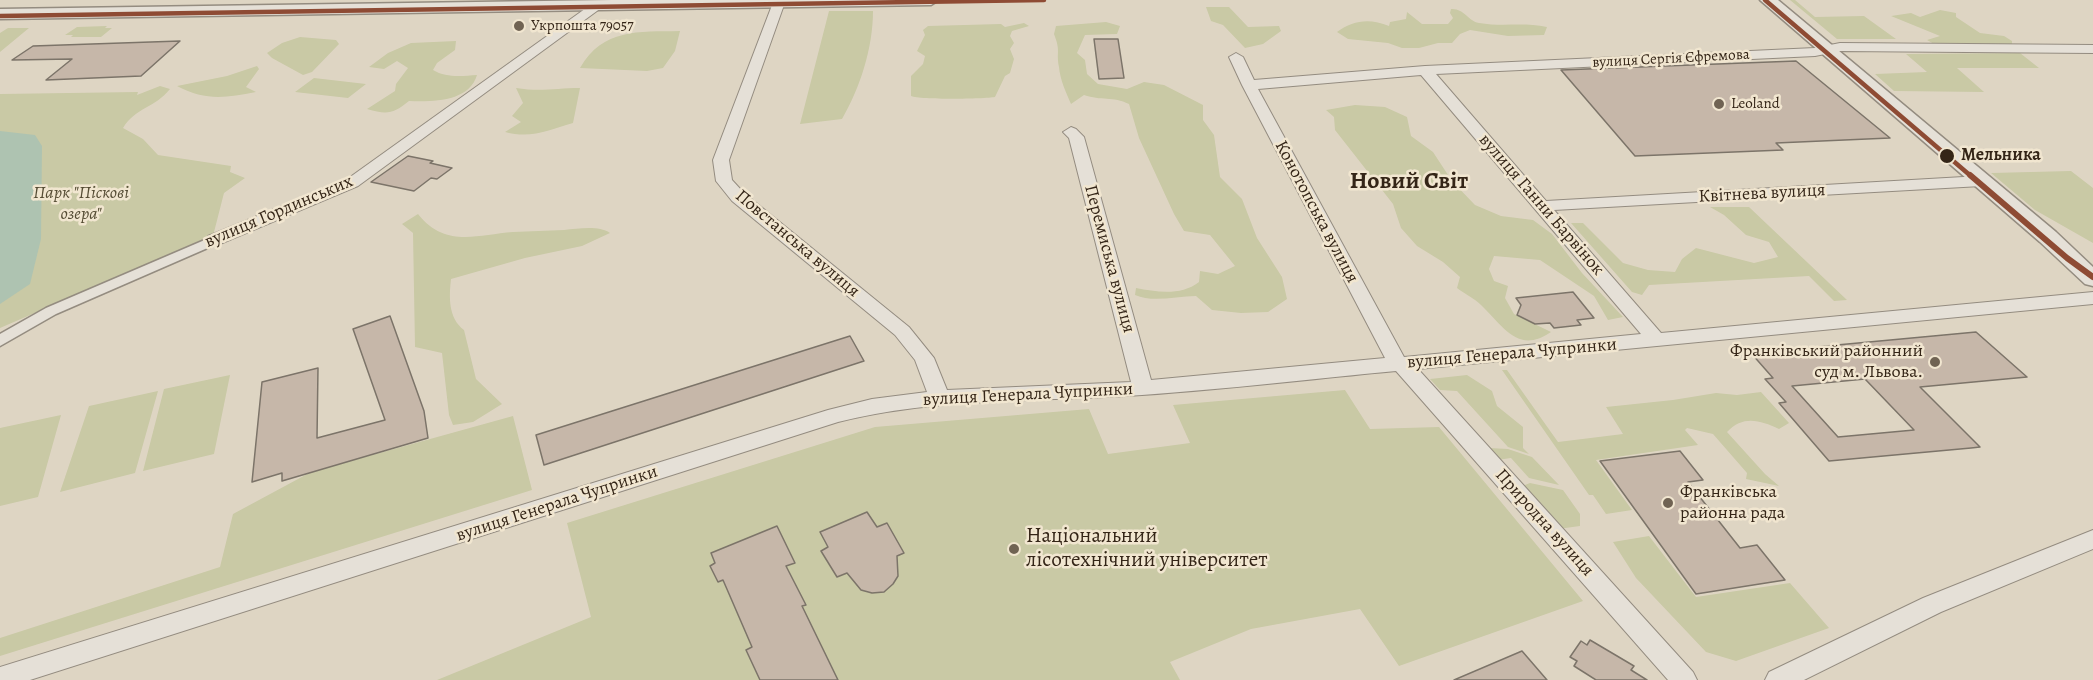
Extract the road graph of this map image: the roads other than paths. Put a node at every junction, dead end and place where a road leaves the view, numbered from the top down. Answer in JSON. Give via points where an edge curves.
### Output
{"nodes":[{"id":1,"x":932,"y":0,"type":"edge"},
{"id":2,"x":1768,"y":0,"type":"edge"},
{"id":3,"x":779,"y":2,"type":"junction"},
{"id":4,"x":484,"y":3,"type":"edge"},
{"id":5,"x":596,"y":5,"type":"junction"},
{"id":6,"x":0,"y":14,"type":"edge"},
{"id":7,"x":1828,"y":49,"type":"junction"},
{"id":8,"x":2093,"y":49,"type":"edge"},
{"id":9,"x":1236,"y":57,"type":"dead end"},
{"id":10,"x":1425,"y":70,"type":"junction"},
{"id":11,"x":1249,"y":85,"type":"junction"},
{"id":12,"x":1071,"y":132,"type":"dead end"},
{"id":13,"x":1981,"y":181,"type":"junction"},
{"id":14,"x":1542,"y":206,"type":"junction"},
{"id":15,"x":2048,"y":237,"type":"junction"},
{"id":16,"x":214,"y":240,"type":"joint"},
{"id":17,"x":2093,"y":260,"type":"edge"},
{"id":18,"x":2093,"y":279,"type":"edge"},
{"id":19,"x":2093,"y":298,"type":"edge"},
{"id":20,"x":0,"y":341,"type":"edge"},
{"id":21,"x":1657,"y":341,"type":"junction"},
{"id":22,"x":1403,"y":365,"type":"junction"},
{"id":23,"x":1143,"y":388,"type":"junction"},
{"id":24,"x":940,"y":398,"type":"junction"},
{"id":25,"x":2093,"y":539,"type":"edge"},
{"id":26,"x":0,"y":678,"type":"edge"},
{"id":27,"x":1684,"y":680,"type":"edge"},
{"id":28,"x":1778,"y":680,"type":"edge"}],
"edges":[{"from":1,"to":3,"type":"street"},
{"from":2,"to":7,"type":"street"},
{"from":3,"to":5,"type":"street"},
{"from":3,"to":24,"type":"street","name":"Повстанська вулиця","via":[[721,160],[724,182],[902,332],[924,358]]},
{"from":4,"to":5,"type":"street"},
{"from":4,"to":6,"type":"street"},
{"from":5,"to":16,"type":"street","name":"вулиця Гординських","via":[[352,183]]},
{"from":7,"to":8,"type":"street","name":"вулиця Сергія Єфремова"},
{"from":7,"to":10,"type":"street","name":"вулиця Сергія Єфремова"},
{"from":7,"to":13,"type":"street"},
{"from":9,"to":11,"type":"street","name":"Конотопська вулиця"},
{"from":10,"to":11,"type":"street","name":"вулиця Сергія Єфремова"},
{"from":10,"to":14,"type":"street","name":"вулиця Ганни Барвінок"},
{"from":11,"to":22,"type":"street","name":"Конотопська вулиця","via":[[1391,353]]},
{"from":12,"to":23,"type":"street","name":"Перемиська вулиця","via":[[1076,137]]},
{"from":13,"to":14,"type":"street","name":"Квітнева вулиця"},
{"from":13,"to":15,"type":"street"},
{"from":14,"to":21,"type":"street","name":"вулиця Ганни Барвінок"},
{"from":15,"to":17,"type":"street"},
{"from":15,"to":18,"type":"street"},
{"from":16,"to":20,"type":"street","name":"вулиця Гординських","via":[[51,311]]},
{"from":19,"to":21,"type":"street","name":"вулиця Генерала Чупринки"},
{"from":21,"to":22,"type":"street","name":"вулиця Генерала Чупринки"},
{"from":22,"to":23,"type":"street","name":"вулиця Генерала Чупринки"},
{"from":22,"to":27,"type":"street","name":"Природна вулиця"},
{"from":23,"to":24,"type":"street","name":"вулиця Генерала Чупринки"},
{"from":24,"to":26,"type":"street","name":"вулиця Генерала Чупринки","via":[[835,415]]},
{"from":25,"to":28,"type":"street","via":[[1932,605]]}]}
